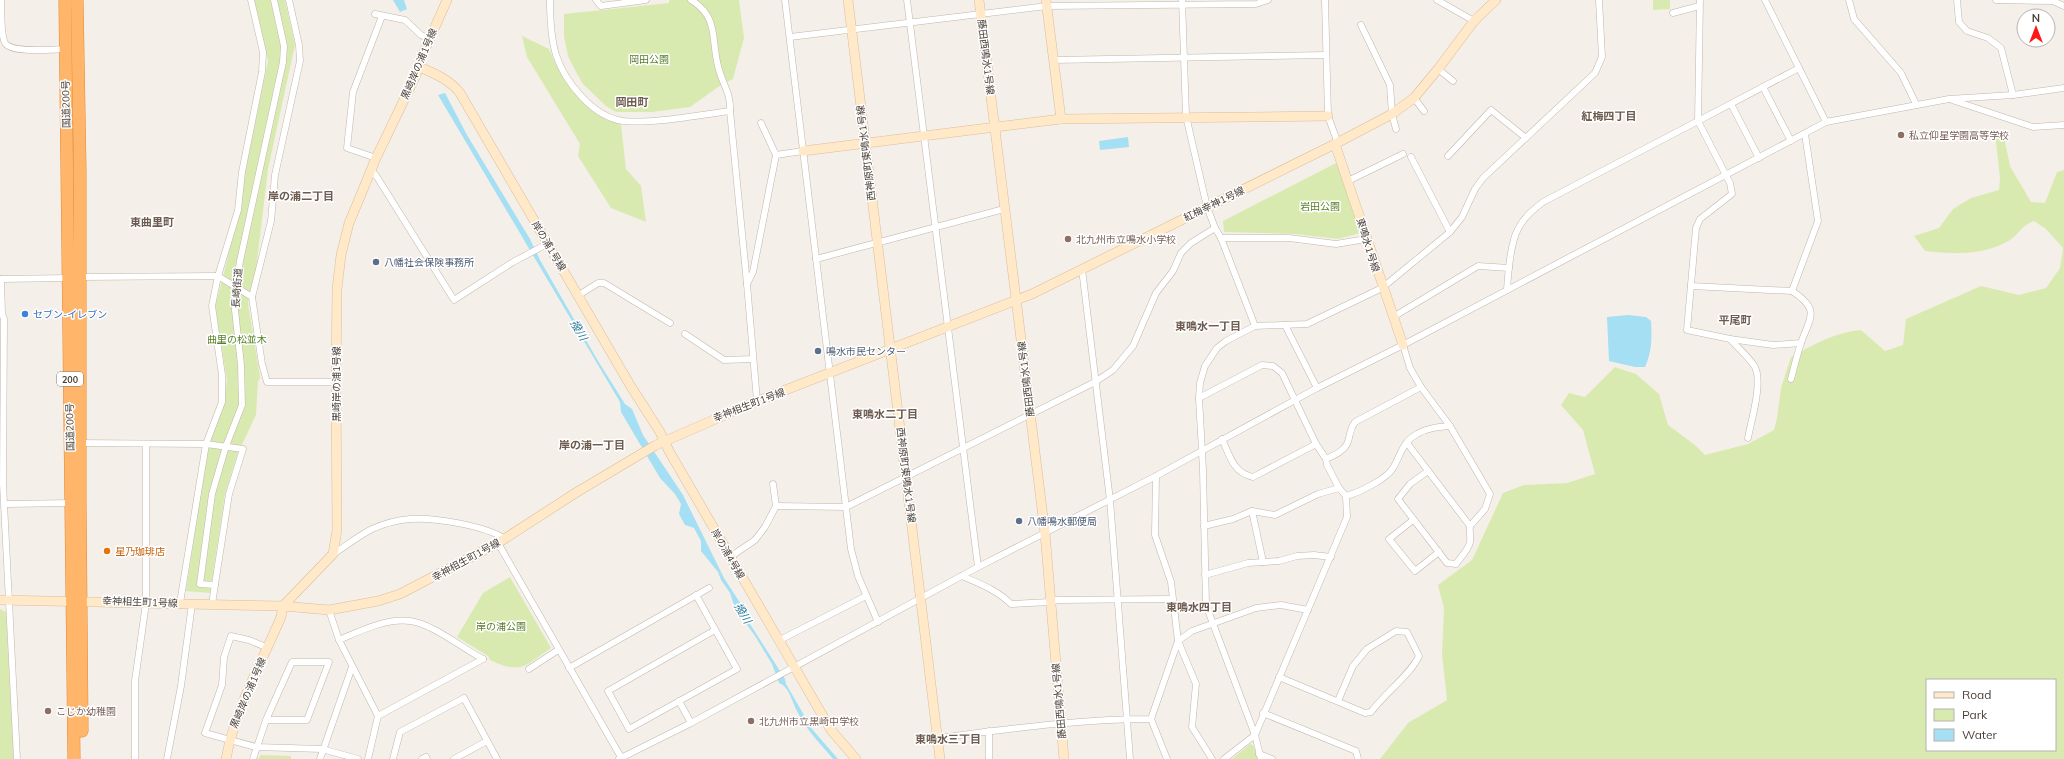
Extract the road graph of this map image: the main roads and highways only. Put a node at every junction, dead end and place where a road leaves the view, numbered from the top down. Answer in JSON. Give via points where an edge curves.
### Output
{"nodes":[{"id":1,"x":65,"y":0,"type":"edge"},
{"id":2,"x":77,"y":0,"type":"edge"},
{"id":3,"x":71,"y":49,"type":"junction"},
{"id":4,"x":76,"y":600,"type":"junction"},
{"id":5,"x":74,"y":759,"type":"edge"},
{"id":6,"x":82,"y":759,"type":"edge"}],
"edges":[{"from":1,"to":3,"type":"highway","name":"国道200号","number":"200"},
{"from":2,"to":3,"type":"highway","name":"国道200号","number":"200"},
{"from":3,"to":4,"type":"highway","name":"国道200号","number":"200","via":[[80,172],[74,278]]},
{"from":4,"to":5,"type":"highway","name":"国道200号","number":"200"},
{"from":4,"to":6,"type":"highway","name":"国道200号","number":"200"}]}
